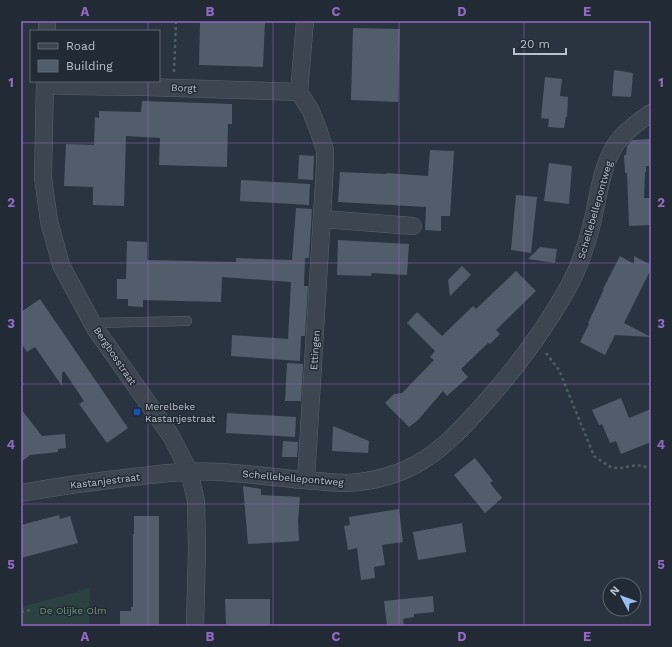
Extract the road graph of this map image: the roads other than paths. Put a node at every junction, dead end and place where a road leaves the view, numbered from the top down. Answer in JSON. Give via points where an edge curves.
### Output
{"nodes":[{"id":1,"x":306,"y":21,"type":"edge"},
{"id":2,"x":45,"y":83,"type":"edge"},
{"id":3,"x":299,"y":92,"type":"junction"},
{"id":4,"x":651,"y":113,"type":"edge"},
{"id":5,"x":322,"y":219,"type":"junction"},
{"id":6,"x":413,"y":226,"type":"dead end"},
{"id":7,"x":187,"y":321,"type":"dead end"},
{"id":8,"x":93,"y":323,"type":"junction"},
{"id":9,"x":189,"y":471,"type":"junction"},
{"id":10,"x":306,"y":480,"type":"junction"},
{"id":11,"x":21,"y":493,"type":"edge"},
{"id":12,"x":195,"y":626,"type":"edge"}],
"edges":[{"from":1,"to":3,"type":"street"},
{"from":2,"to":3,"type":"street","name":"Borgt","via":[[68,86]]},
{"from":2,"to":8,"type":"street","name":"Bergbosstraat","via":[[43,178],[49,221],[61,265]]},
{"from":3,"to":5,"type":"street","name":"Ettingen","via":[[311,111],[325,150]]},
{"from":4,"to":10,"type":"street","name":"Schellebellepontweg","via":[[638,121],[614,146],[603,173],[591,229],[579,266],[536,340],[489,400],[436,451],[400,472],[371,480],[345,483]]},
{"from":5,"to":6,"type":"street"},
{"from":5,"to":10,"type":"street","name":"Ettingen"},
{"from":7,"to":8,"type":"lane"},
{"from":8,"to":9,"type":"street","name":"Bergbosstraat","via":[[171,436]]},
{"from":9,"to":10,"type":"street","name":"Schellebellepontweg"},
{"from":9,"to":11,"type":"street","name":"Kastanjestraat"},
{"from":9,"to":12,"type":"street","name":"Bergbosstraat","via":[[196,501]]}]}
